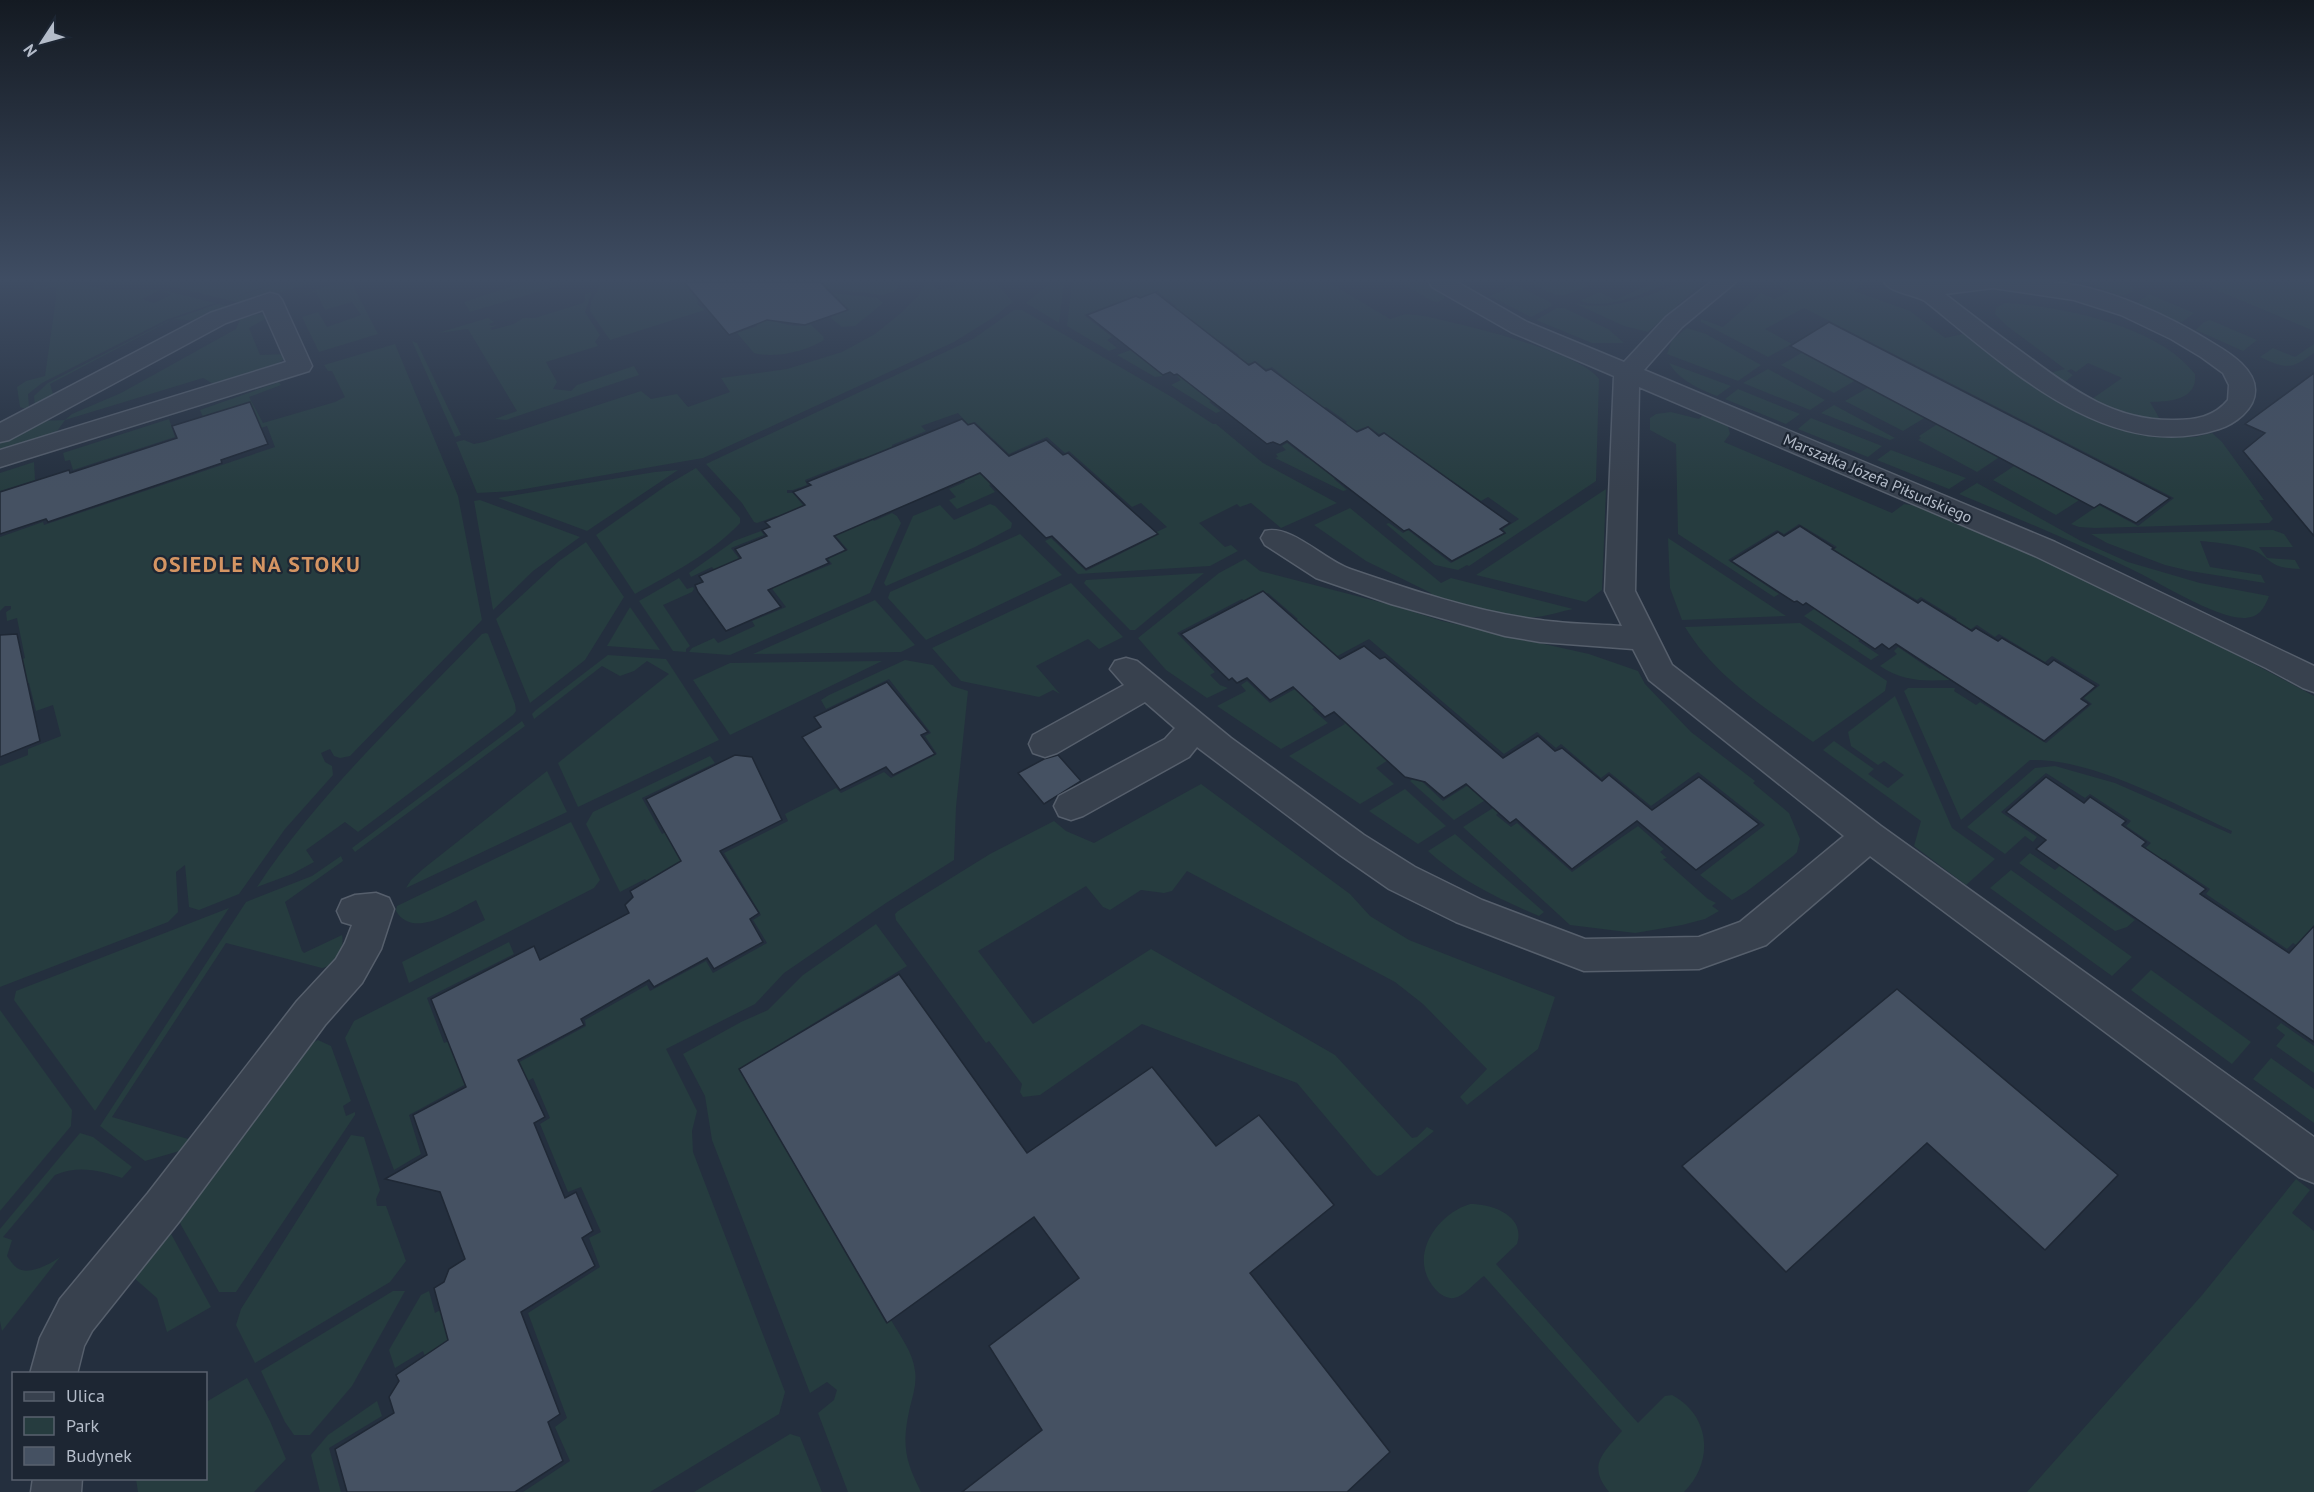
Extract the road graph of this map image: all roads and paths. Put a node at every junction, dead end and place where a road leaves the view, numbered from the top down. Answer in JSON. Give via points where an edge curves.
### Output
{"nodes":[{"id":1,"x":155,"y":352,"type":"edge"},
{"id":2,"x":293,"y":352,"type":"edge"},
{"id":3,"x":1576,"y":352,"type":"edge"},
{"id":4,"x":1647,"y":352,"type":"edge"},
{"id":5,"x":2005,"y":352,"type":"edge"},
{"id":6,"x":2208,"y":352,"type":"edge"},
{"id":7,"x":1627,"y":374,"type":"junction"},
{"id":8,"x":0,"y":434,"type":"edge"},
{"id":9,"x":0,"y":459,"type":"edge"},
{"id":10,"x":1275,"y":538,"type":"dead end"},
{"id":11,"x":1644,"y":639,"type":"junction"},
{"id":12,"x":2314,"y":681,"type":"edge"},
{"id":13,"x":1195,"y":728,"type":"junction"},
{"id":14,"x":1045,"y":744,"type":"dead end"},
{"id":15,"x":1071,"y":806,"type":"dead end"},
{"id":16,"x":1869,"y":836,"type":"junction"},
{"id":17,"x":355,"y":911,"type":"dead end"},
{"id":18,"x":2314,"y":1162,"type":"edge"},
{"id":19,"x":54,"y":1372,"type":"edge"}],
"edges":[{"from":1,"to":8,"type":"street"},
{"from":2,"to":9,"type":"street","via":[[300,366]]},
{"from":3,"to":7,"type":"street","name":"Marszałka Józefa Piłsudskiego"},
{"from":4,"to":7,"type":"street"},
{"from":5,"to":6,"type":"street","via":[[2099,414],[2149,427],[2191,428],[2218,421],[2239,403],[2242,386],[2236,374]]},
{"from":7,"to":11,"type":"street","via":[[1620,591]]},
{"from":7,"to":12,"type":"street","name":"Marszałka Józefa Piłsudskiego","via":[[2045,549]]},
{"from":10,"to":11,"type":"street","via":[[1326,571],[1409,599],[1540,631]]},
{"from":11,"to":16,"type":"street","via":[[1660,672]]},
{"from":13,"to":14,"type":"street","via":[[1136,678]]},
{"from":13,"to":15,"type":"street","via":[[1177,748]]},
{"from":13,"to":16,"type":"street","via":[[1402,878],[1470,911],[1584,955],[1700,953],[1753,934]]},
{"from":16,"to":18,"type":"street"},
{"from":17,"to":19,"type":"street","via":[[376,909],[362,949],[349,971],[311,1013],[76,1315],[63,1338]]}]}
